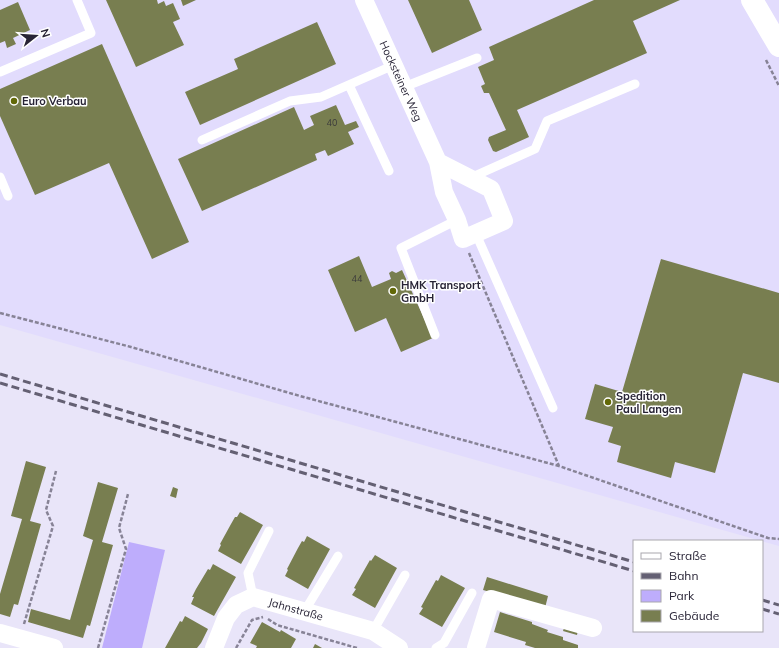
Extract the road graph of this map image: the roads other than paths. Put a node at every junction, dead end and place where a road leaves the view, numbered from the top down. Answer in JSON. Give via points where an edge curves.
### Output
{"nodes":[{"id":1,"x":77,"y":0,"type":"edge"},
{"id":2,"x":364,"y":0,"type":"edge"},
{"id":3,"x":752,"y":0,"type":"edge"},
{"id":4,"x":779,"y":46,"type":"edge"},
{"id":5,"x":477,"y":58,"type":"dead end"},
{"id":6,"x":394,"y":65,"type":"junction"},
{"id":7,"x":0,"y":72,"type":"edge"},
{"id":8,"x":635,"y":84,"type":"dead end"},
{"id":9,"x":349,"y":85,"type":"junction"},
{"id":10,"x":404,"y":87,"type":"junction"},
{"id":11,"x":202,"y":140,"type":"dead end"},
{"id":12,"x":438,"y":162,"type":"junction"},
{"id":13,"x":389,"y":171,"type":"dead end"},
{"id":14,"x":0,"y":177,"type":"edge"},
{"id":15,"x":468,"y":178,"type":"junction"},
{"id":16,"x":8,"y":196,"type":"dead end"},
{"id":17,"x":457,"y":220,"type":"junction"},
{"id":18,"x":470,"y":236,"type":"junction"},
{"id":19,"x":436,"y":335,"type":"dead end"},
{"id":20,"x":553,"y":408,"type":"dead end"},
{"id":21,"x":269,"y":532,"type":"dead end"},
{"id":22,"x":338,"y":556,"type":"dead end"},
{"id":23,"x":404,"y":575,"type":"dead end"},
{"id":24,"x":472,"y":593,"type":"dead end"},
{"id":25,"x":253,"y":597,"type":"junction"},
{"id":26,"x":304,"y":612,"type":"junction"},
{"id":27,"x":593,"y":628,"type":"dead end"},
{"id":28,"x":373,"y":631,"type":"junction"},
{"id":29,"x":0,"y":633,"type":"edge"},
{"id":30,"x":54,"y":648,"type":"edge"},
{"id":31,"x":214,"y":648,"type":"edge"},
{"id":32,"x":399,"y":648,"type":"edge"},
{"id":33,"x":436,"y":648,"type":"edge"},
{"id":34,"x":476,"y":648,"type":"edge"}],
"edges":[{"from":1,"to":7,"type":"lane","via":[[91,33]]},
{"from":2,"to":6,"type":"street","name":"Hocksteiner Weg"},
{"from":3,"to":4,"type":"main road"},
{"from":5,"to":10,"type":"lane"},
{"from":6,"to":9,"type":"lane"},
{"from":6,"to":10,"type":"street","name":"Hocksteiner Weg"},
{"from":8,"to":15,"type":"lane","via":[[547,121],[534,149]]},
{"from":9,"to":11,"type":"lane","via":[[321,97],[290,101]]},
{"from":9,"to":13,"type":"lane"},
{"from":10,"to":12,"type":"street","name":"Hocksteiner Weg"},
{"from":12,"to":15,"type":"street"},
{"from":12,"to":17,"type":"street","name":"Hocksteiner Weg","via":[[444,192]]},
{"from":14,"to":16,"type":"lane"},
{"from":15,"to":18,"type":"street","via":[[491,190],[504,221]]},
{"from":17,"to":18,"type":"street","name":"Hocksteiner Weg"},
{"from":17,"to":19,"type":"lane","via":[[401,248]]},
{"from":18,"to":20,"type":"lane"},
{"from":21,"to":25,"type":"lane","via":[[248,573]]},
{"from":22,"to":26,"type":"lane"},
{"from":23,"to":28,"type":"lane"},
{"from":24,"to":33,"type":"lane","via":[[444,643]]},
{"from":25,"to":26,"type":"street","name":"Jahnstraße"},
{"from":25,"to":31,"type":"street","name":"Jahnstraße","via":[[236,605],[226,618]]},
{"from":26,"to":28,"type":"street","name":"Jahnstraße"},
{"from":27,"to":34,"type":"street","via":[[491,599]]},
{"from":28,"to":32,"type":"street","name":"Jahnstraße"},
{"from":29,"to":30,"type":"street"}]}
